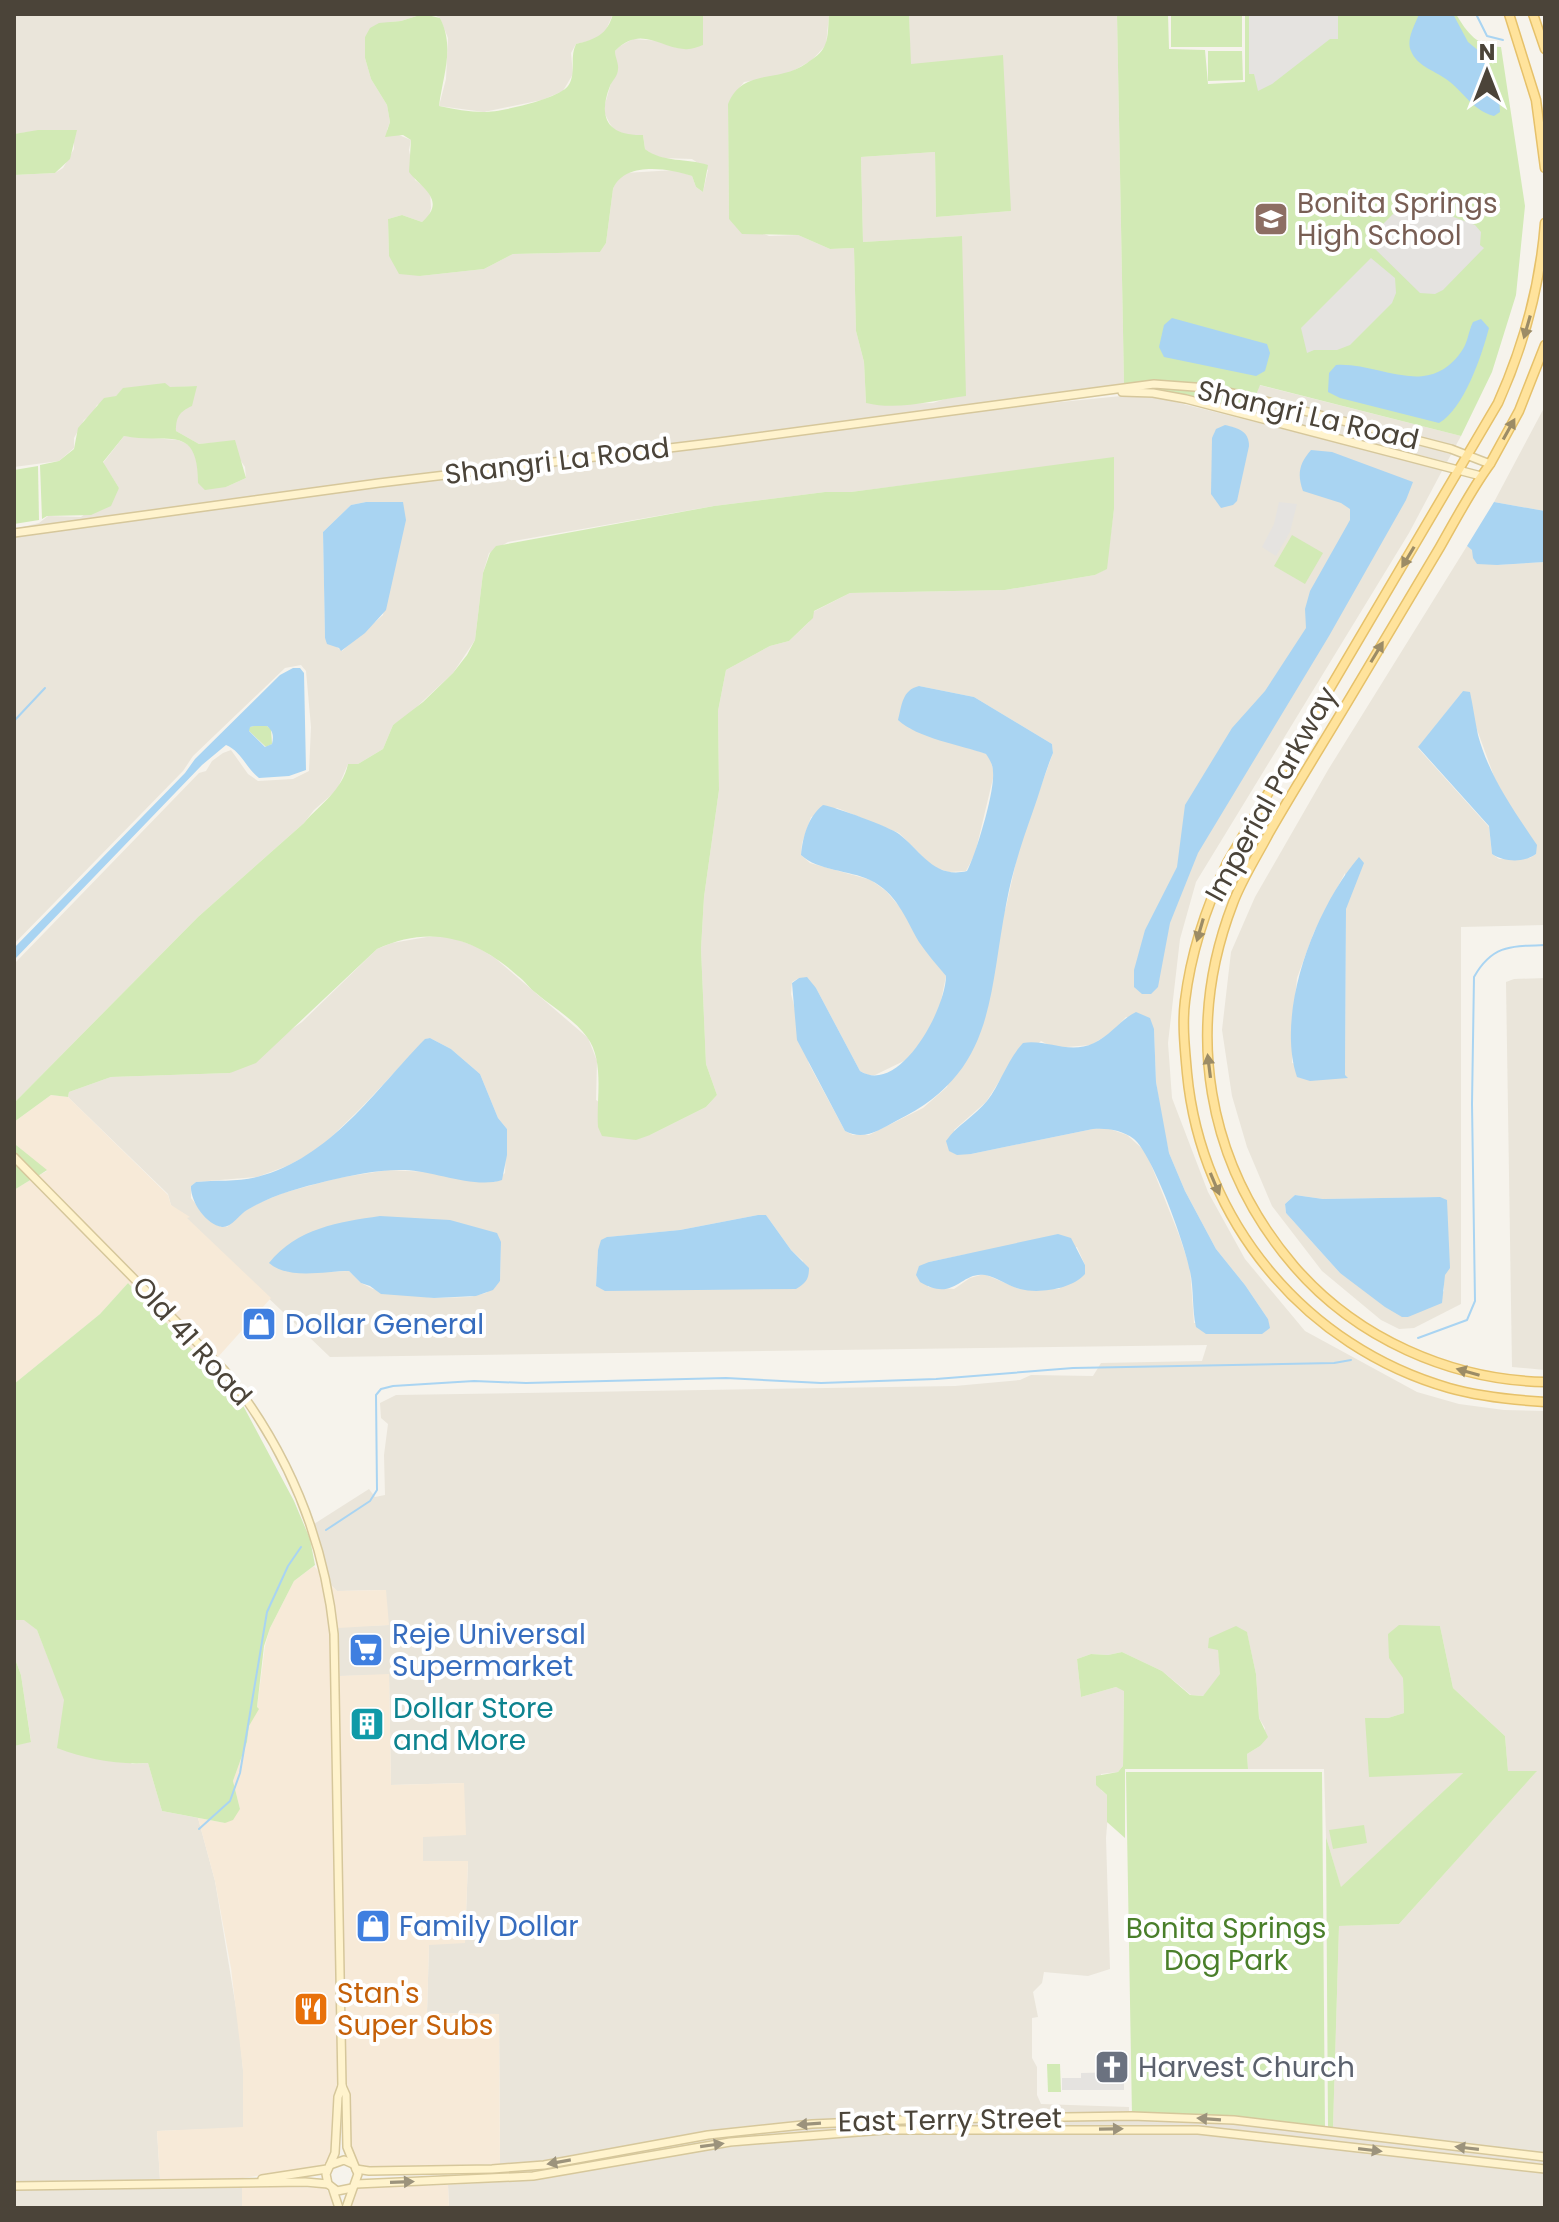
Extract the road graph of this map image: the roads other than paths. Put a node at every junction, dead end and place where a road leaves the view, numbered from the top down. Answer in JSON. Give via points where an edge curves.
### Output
{"nodes":[{"id":1,"x":1509,"y":14,"type":"edge"},
{"id":2,"x":1533,"y":14,"type":"edge"},
{"id":3,"x":1545,"y":49,"type":"edge"},
{"id":4,"x":1545,"y":168,"type":"edge"},
{"id":5,"x":1545,"y":223,"type":"edge"},
{"id":6,"x":1545,"y":345,"type":"edge"},
{"id":7,"x":1100,"y":391,"type":"junction"},
{"id":8,"x":1467,"y":456,"type":"junction"},
{"id":9,"x":1490,"y":464,"type":"junction"},
{"id":10,"x":1460,"y":469,"type":"junction"},
{"id":11,"x":1481,"y":476,"type":"junction"},
{"id":12,"x":14,"y":533,"type":"edge"},
{"id":13,"x":14,"y":1157,"type":"edge"},
{"id":14,"x":1545,"y":1382,"type":"edge"},
{"id":15,"x":1545,"y":1402,"type":"edge"},
{"id":16,"x":342,"y":2086,"type":"junction"},
{"id":17,"x":1545,"y":2157,"type":"edge"},
{"id":18,"x":355,"y":2166,"type":"junction"},
{"id":19,"x":328,"y":2167,"type":"junction"},
{"id":20,"x":1545,"y":2169,"type":"edge"},
{"id":21,"x":236,"y":2183,"type":"junction"},
{"id":22,"x":14,"y":2186,"type":"edge"},
{"id":23,"x":330,"y":2186,"type":"junction"},
{"id":24,"x":354,"y":2186,"type":"junction"},
{"id":25,"x":339,"y":2208,"type":"edge"},
{"id":26,"x":346,"y":2208,"type":"edge"}],
"edges":[{"from":1,"to":4,"type":"main road","via":[[1536,100]]},
{"from":2,"to":3,"type":"main road"},
{"from":5,"to":8,"type":"main road","name":"Imperial Parkway","one_way":true,"via":[[1525,337],[1498,403]]},
{"from":9,"to":6,"type":"main road","name":"Imperial Parkway","one_way":true,"via":[[1519,411]]},
{"from":7,"to":8,"type":"street","name":"Shangri La Road","via":[[1154,384],[1208,388]]},
{"from":7,"to":10,"type":"street","name":"Shangri La Road","via":[[1186,399]]},
{"from":7,"to":12,"type":"street","name":"Shangri La Road"},
{"from":8,"to":9,"type":"street","name":"Shangri La Road"},
{"from":8,"to":10,"type":"main road","name":"Imperial Parkway"},
{"from":9,"to":11,"type":"main road","name":"Imperial Parkway"},
{"from":10,"to":11,"type":"street","name":"Shangri La Road"},
{"from":10,"to":15,"type":"main road","name":"Imperial Parkway","one_way":true,"via":[[1211,897],[1193,952],[1185,1003],[1186,1061],[1200,1145],[1218,1191],[1242,1235],[1295,1299],[1357,1347],[1404,1372],[1496,1399]]},
{"from":14,"to":11,"type":"main road","name":"Imperial Parkway","one_way":true,"via":[[1477,1375],[1425,1359],[1379,1337],[1307,1280],[1274,1242],[1233,1168],[1214,1109],[1207,1054],[1208,1000],[1218,946],[1234,901]]},
{"from":13,"to":16,"type":"street","name":"Old 41 Road","via":[[225,1371],[267,1431],[304,1504],[328,1590],[334,1634]]},
{"from":16,"to":18,"type":"street","name":"Old 41 Road","via":[[347,2147]]},
{"from":16,"to":19,"type":"street","name":"Old 41 Road","via":[[335,2153]]},
{"from":17,"to":18,"type":"street","name":"East Terry Street","one_way":true,"via":[[1234,2120],[1132,2116],[812,2124],[708,2135],[544,2165],[369,2171]]},
{"from":18,"to":19,"type":"street","via":[[344,2160]]},
{"from":18,"to":24,"type":"street"},
{"from":19,"to":21,"type":"street"},
{"from":19,"to":23,"type":"street"},
{"from":24,"to":20,"type":"street","one_way":true,"via":[[541,2175],[730,2142],[884,2130],[1198,2130]]},
{"from":21,"to":22,"type":"street"},
{"from":21,"to":23,"type":"street"},
{"from":23,"to":24,"type":"street","via":[[342,2192]]},
{"from":23,"to":25,"type":"street"},
{"from":24,"to":26,"type":"street"}]}
